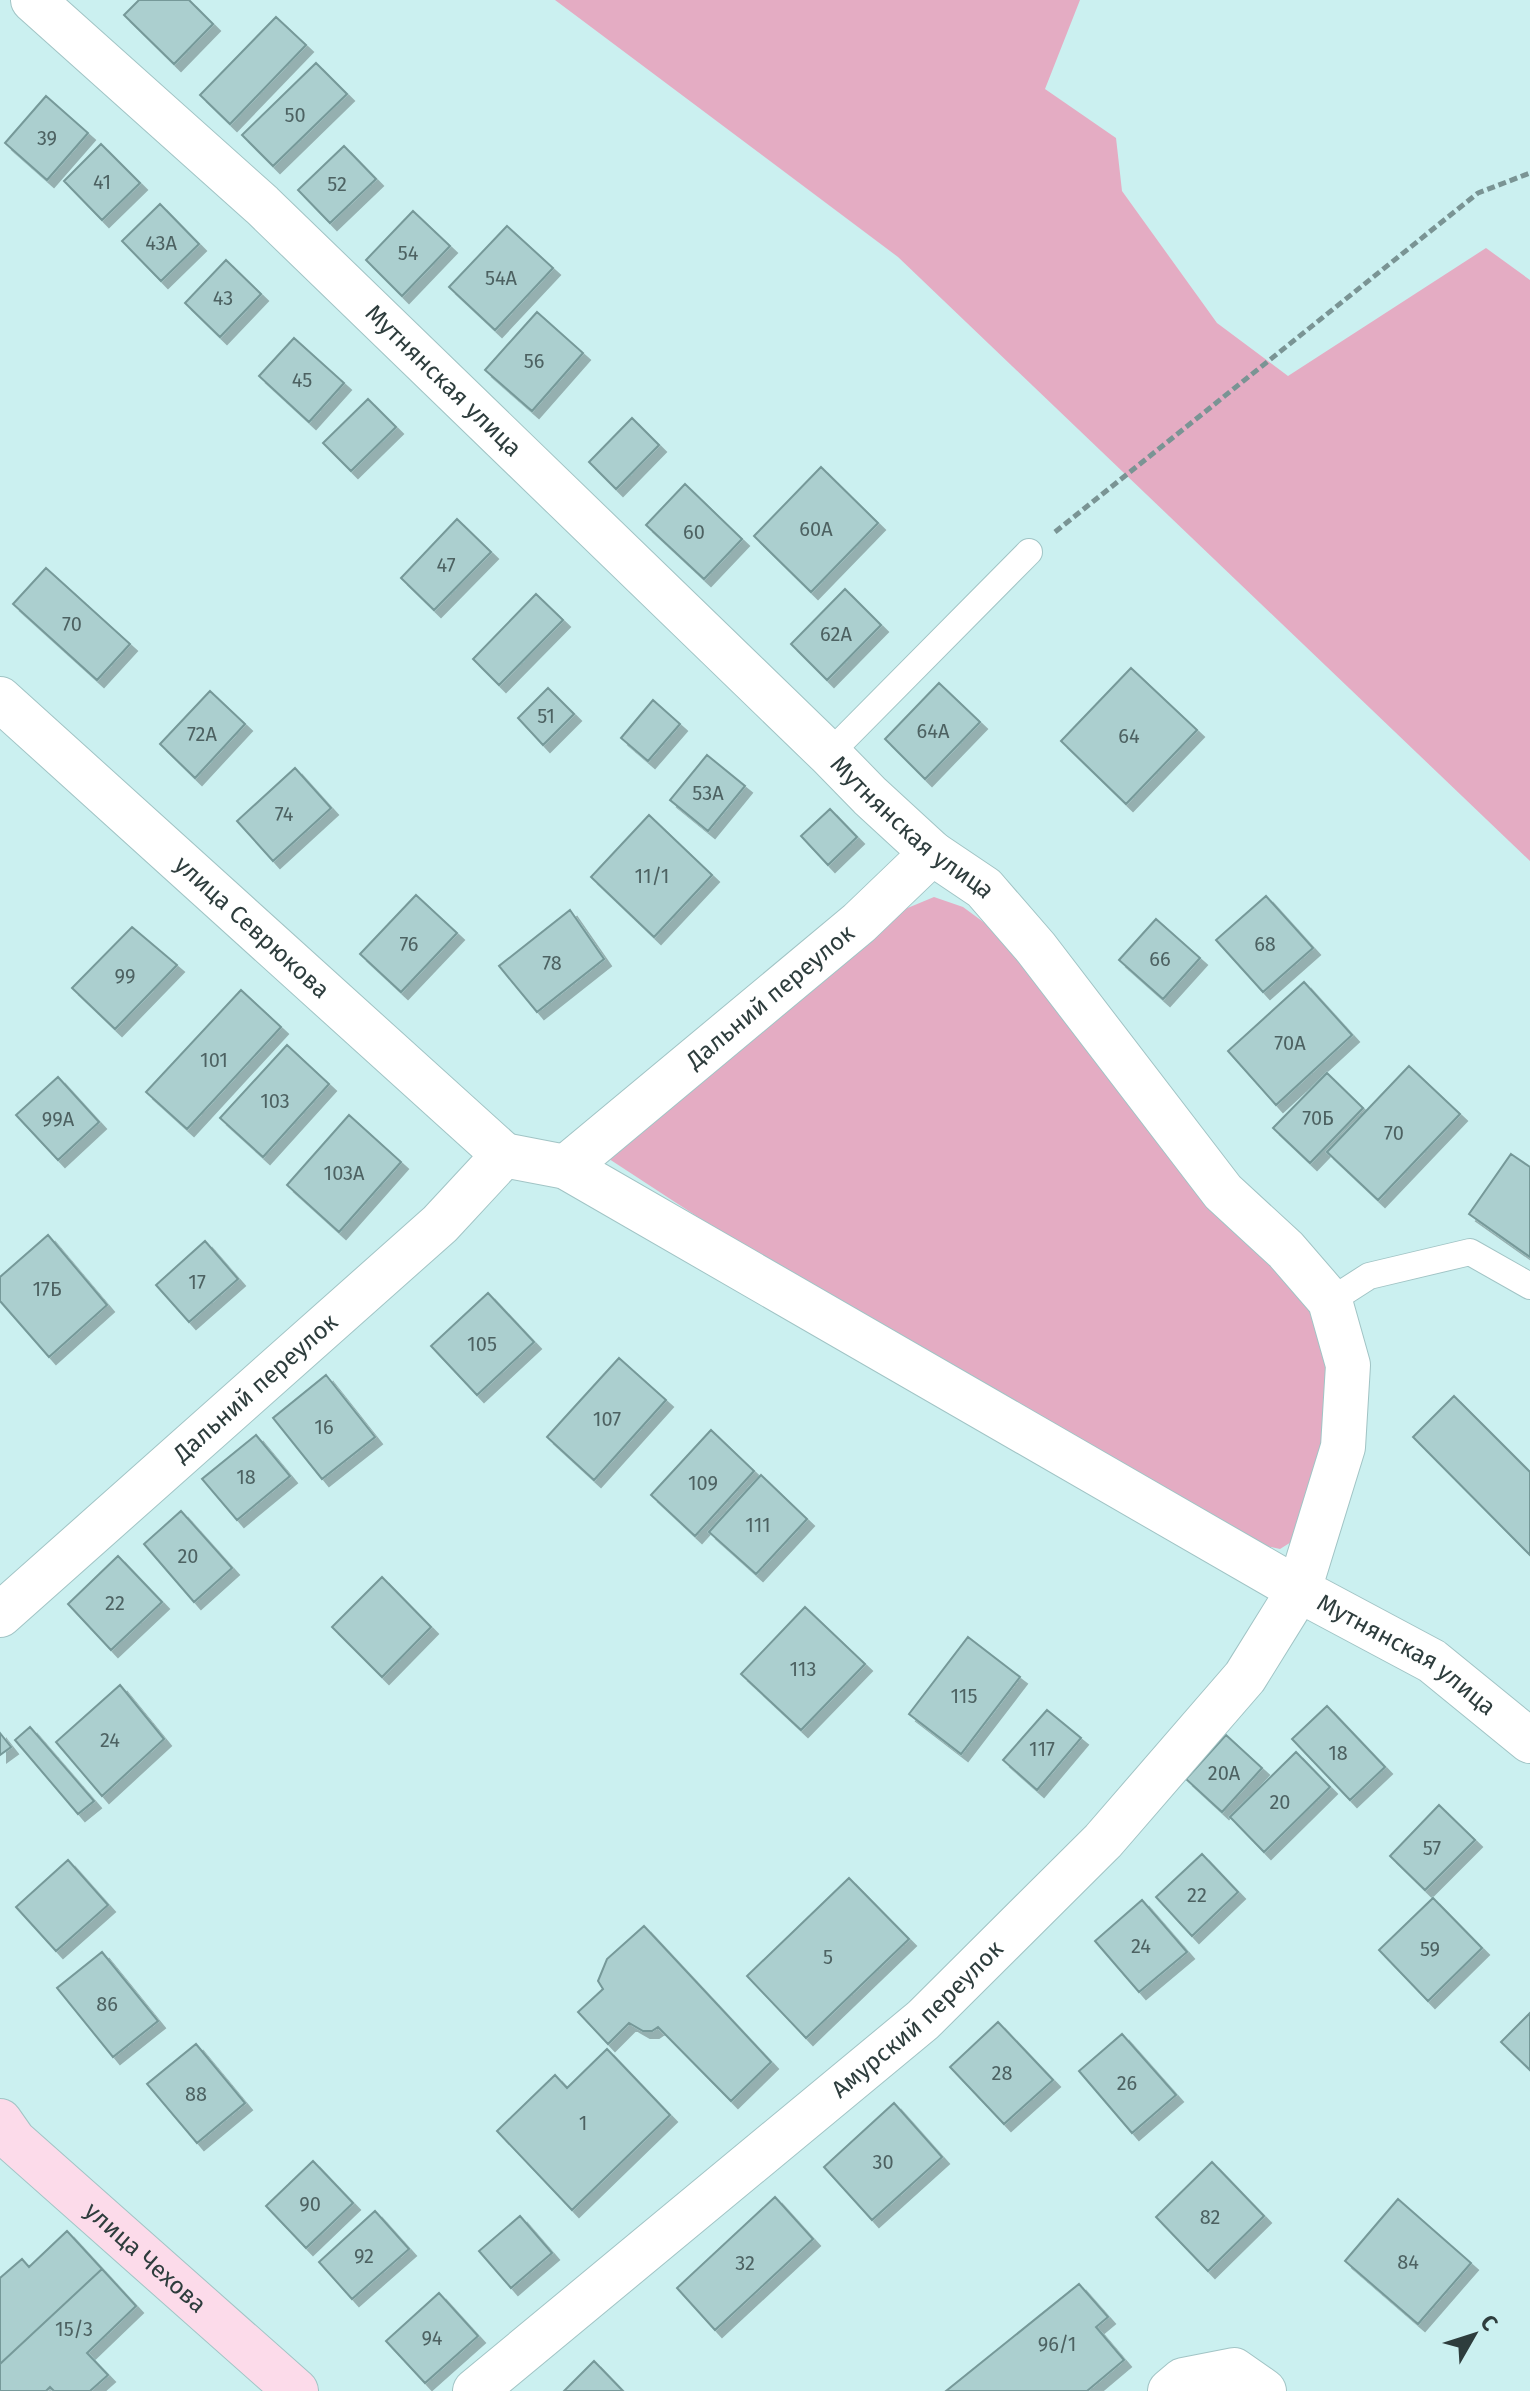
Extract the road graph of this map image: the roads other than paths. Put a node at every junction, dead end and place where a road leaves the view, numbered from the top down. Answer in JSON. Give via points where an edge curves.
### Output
{"nodes":[{"id":1,"x":33,"y":0,"type":"edge"},
{"id":2,"x":1029,"y":552,"type":"road end"},
{"id":3,"x":0,"y":699,"type":"edge"},
{"id":4,"x":829,"y":754,"type":"junction"},
{"id":5,"x":932,"y":853,"type":"junction"},
{"id":6,"x":504,"y":1155,"type":"junction"},
{"id":7,"x":566,"y":1167,"type":"junction"},
{"id":8,"x":1530,"y":1286,"type":"edge"},
{"id":9,"x":1330,"y":1301,"type":"junction"},
{"id":10,"x":1299,"y":1590,"type":"junction"},
{"id":11,"x":0,"y":1615,"type":"edge"},
{"id":12,"x":1530,"y":1741,"type":"edge"},
{"id":13,"x":5,"y":2139,"type":"edge"},
{"id":14,"x":1177,"y":2386,"type":"edge"},
{"id":15,"x":296,"y":2391,"type":"edge"},
{"id":16,"x":475,"y":2391,"type":"edge"},
{"id":17,"x":1264,"y":2391,"type":"edge"}],
"edges":[{"from":1,"to":4,"type":"street","name":"Мутнянская улица","via":[[262,205]]},
{"from":2,"to":4,"type":"lane"},
{"from":3,"to":6,"type":"street","name":"улица Севрюкова"},
{"from":4,"to":5,"type":"street","name":"Мутнянская улица"},
{"from":5,"to":7,"type":"street","name":"Дальний переулок","via":[[859,923]]},
{"from":5,"to":9,"type":"street","name":"Мутнянская улица","via":[[984,888],[1223,1192],[1286,1250]]},
{"from":6,"to":7,"type":"street"},
{"from":6,"to":11,"type":"street","name":"Дальний переулок","via":[[440,1224]]},
{"from":7,"to":10,"type":"street"},
{"from":8,"to":9,"type":"lane","via":[[1470,1252],[1369,1276]]},
{"from":9,"to":10,"type":"street","name":"Мутнянская улица","via":[[1348,1365],[1343,1447]]},
{"from":10,"to":12,"type":"street","name":"Мутнянская улица","via":[[1432,1661]]},
{"from":10,"to":16,"type":"street","name":"Амурский переулок","via":[[1245,1677],[1103,1841],[923,2020]]},
{"from":13,"to":15,"type":"street","name":"улица Чехова"},
{"from":14,"to":17,"type":"street","via":[[1234,2370]]}]}
